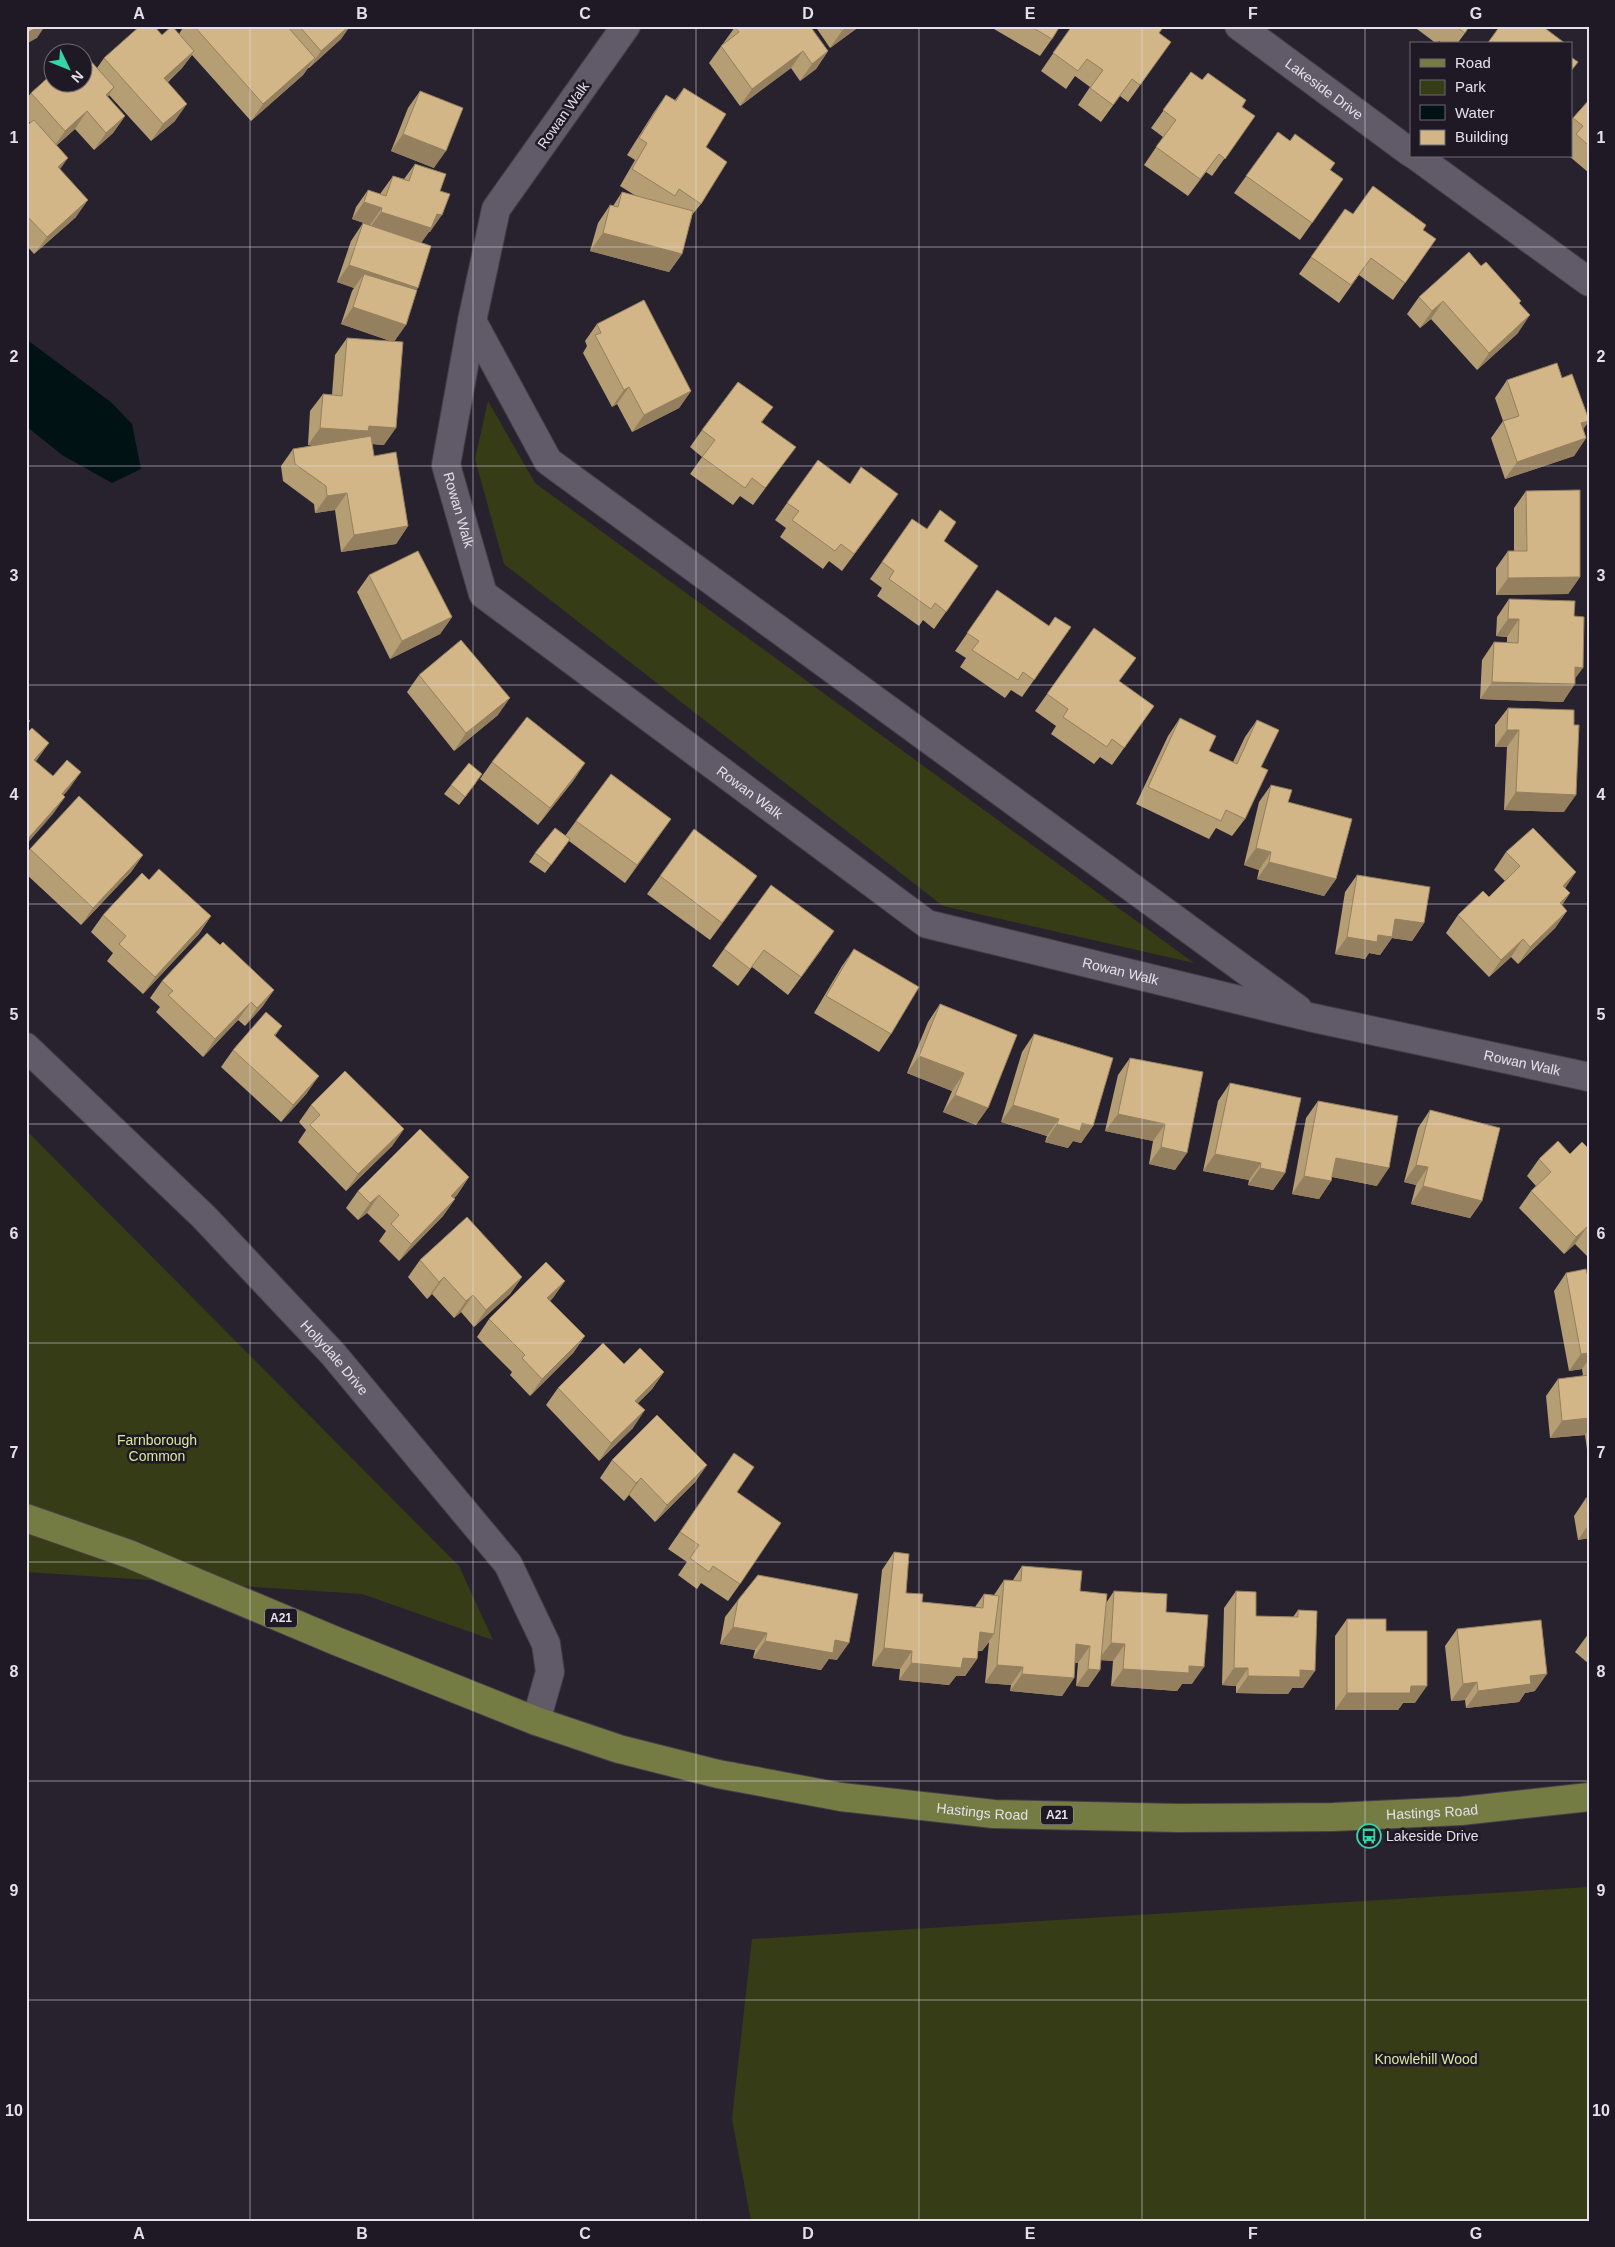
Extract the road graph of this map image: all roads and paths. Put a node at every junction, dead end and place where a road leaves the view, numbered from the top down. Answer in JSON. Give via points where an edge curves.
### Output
{"nodes":[{"id":1,"x":626,"y":26,"type":"edge"},
{"id":2,"x":1239,"y":26,"type":"edge"},
{"id":3,"x":1410,"y":151,"type":"edge"},
{"id":4,"x":1419,"y":158,"type":"edge"},
{"id":5,"x":1589,"y":282,"type":"edge"},
{"id":6,"x":472,"y":321,"type":"junction"},
{"id":7,"x":1310,"y":1018,"type":"junction"},
{"id":8,"x":26,"y":1047,"type":"edge"},
{"id":9,"x":1589,"y":1077,"type":"edge"},
{"id":10,"x":26,"y":1518,"type":"edge"},
{"id":11,"x":536,"y":1721,"type":"junction"},
{"id":12,"x":1589,"y":1797,"type":"edge"}],
"edges":[{"from":1,"to":6,"type":"street","name":"Rowan Walk","via":[[496,209]]},
{"from":2,"to":3,"type":"street","name":"Lakeside Drive"},
{"from":4,"to":5,"type":"street"},
{"from":6,"to":7,"type":"street","name":"Rowan Walk","via":[[548,461]]},
{"from":6,"to":7,"type":"street","name":"Rowan Walk","via":[[446,465],[483,594],[927,924]]},
{"from":7,"to":9,"type":"street","name":"Rowan Walk"},
{"from":8,"to":11,"type":"street","name":"Hollydale Drive","via":[[204,1217],[333,1354],[508,1564],[546,1644],[550,1672]]},
{"from":10,"to":11,"type":"main road","number":"A21","via":[[129,1554]]},
{"from":11,"to":12,"type":"main road","name":"Hastings Road","number":"A21","via":[[619,1749],[718,1774],[841,1797],[994,1814],[1333,1817],[1461,1811]]}]}
